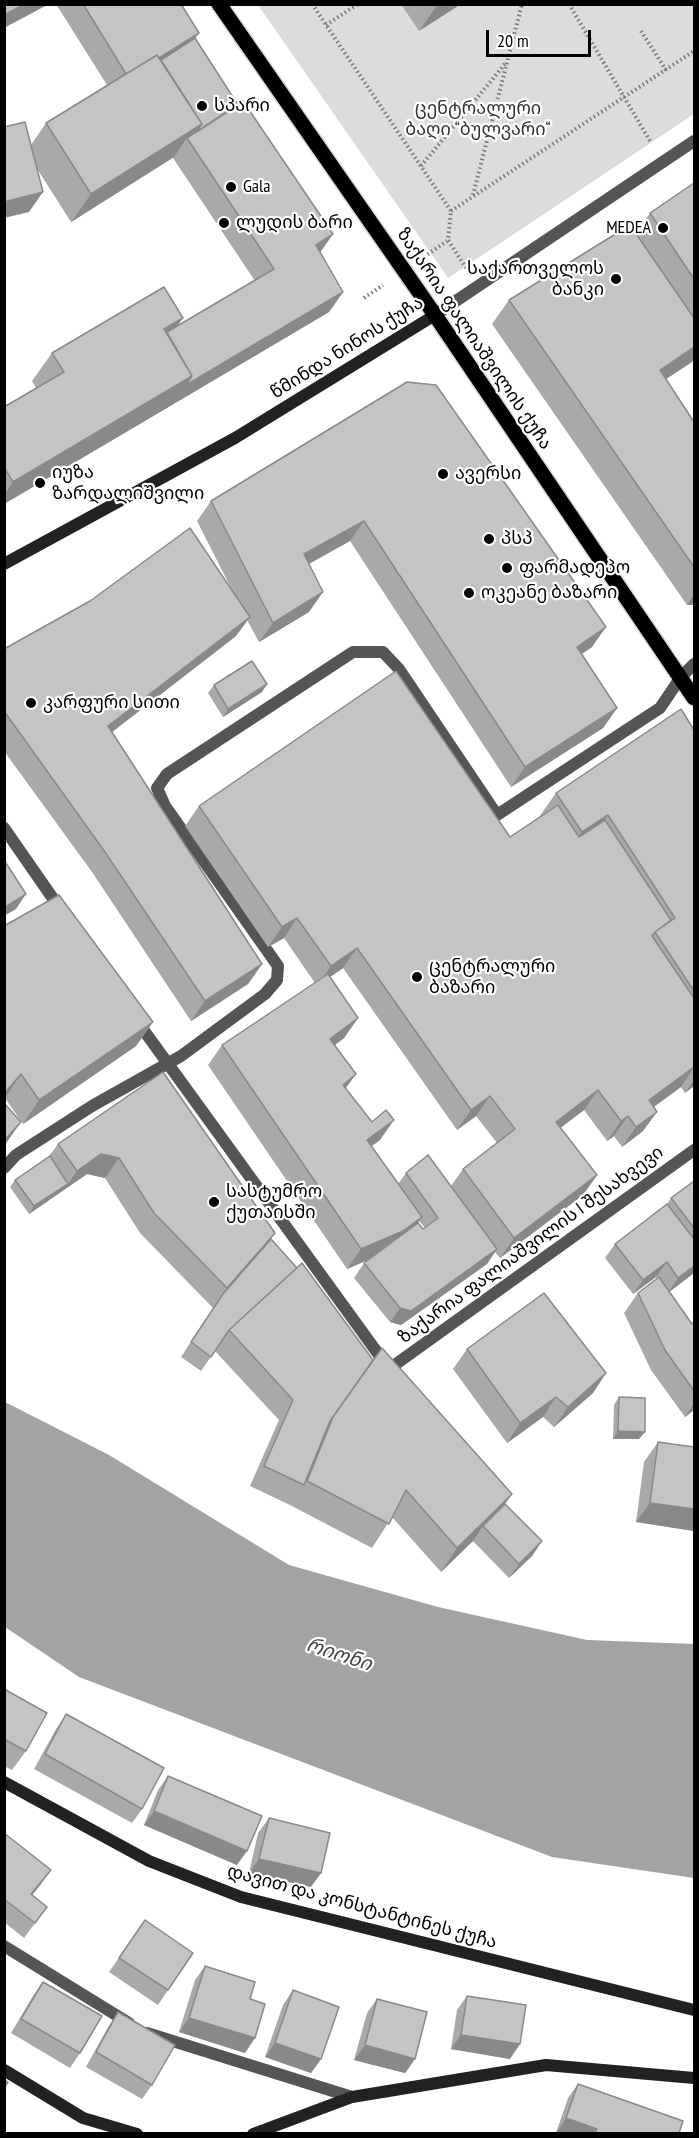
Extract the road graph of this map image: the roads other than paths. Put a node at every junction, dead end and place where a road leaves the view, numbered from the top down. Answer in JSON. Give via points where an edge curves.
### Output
{"nodes":[{"id":1,"x":219,"y":4,"type":"edge"},
{"id":2,"x":694,"y":141,"type":"edge"},
{"id":3,"x":435,"y":315,"type":"junction"},
{"id":4,"x":4,"y":564,"type":"edge"},
{"id":5,"x":694,"y":664,"type":"edge"},
{"id":6,"x":681,"y":677,"type":"junction"},
{"id":7,"x":694,"y":698,"type":"edge"},
{"id":8,"x":4,"y":828,"type":"edge"},
{"id":9,"x":66,"y":916,"type":"edge"},
{"id":10,"x":127,"y":1005,"type":"edge"},
{"id":11,"x":167,"y":1064,"type":"junction"},
{"id":12,"x":694,"y":1150,"type":"edge"},
{"id":13,"x":4,"y":1168,"type":"edge"},
{"id":14,"x":4,"y":1782,"type":"edge"},
{"id":15,"x":4,"y":1946,"type":"edge"},
{"id":16,"x":694,"y":2010,"type":"edge"},
{"id":17,"x":4,"y":2070,"type":"edge"},
{"id":18,"x":694,"y":2078,"type":"edge"},
{"id":19,"x":352,"y":2097,"type":"junction"},
{"id":20,"x":137,"y":2133,"type":"edge"},
{"id":21,"x":253,"y":2133,"type":"edge"}],
"edges":[{"from":1,"to":3,"type":"main road","name":"ზაქარია ფალიაშვილის ქუჩა"},
{"from":2,"to":3,"type":"street","name":"წმინდა ნინოს ქუჩა"},
{"from":3,"to":4,"type":"main road","name":"წმინდა ნინოს ქუჩა","via":[[234,438]]},
{"from":3,"to":6,"type":"main road","name":"ზაქარია ფალიაშვილის ქუჩა"},
{"from":5,"to":6,"type":"street"},
{"from":6,"to":7,"type":"main road","name":"ზაქარია ფალიაშვილის ქუჩა"},
{"from":6,"to":11,"type":"street","via":[[660,708],[497,815],[399,669],[383,652],[353,652],[167,774],[158,788],[165,806],[278,966],[277,980],[265,994]]},
{"from":8,"to":9,"type":"street"},
{"from":10,"to":11,"type":"street"},
{"from":11,"to":12,"type":"street","name":"ზაქარია ფალიაშვილის I შესახვევი","via":[[393,1373]]},
{"from":11,"to":13,"type":"street","via":[[92,1106],[16,1155]]},
{"from":14,"to":16,"type":"main road","name":"დავით და კონსტანტინეს ქუჩა","via":[[149,1861],[242,1897]]},
{"from":15,"to":19,"type":"street","via":[[141,2031]]},
{"from":17,"to":20,"type":"main road","via":[[83,2118]]},
{"from":18,"to":19,"type":"main road","via":[[546,2065]]},
{"from":19,"to":21,"type":"main road"}]}
